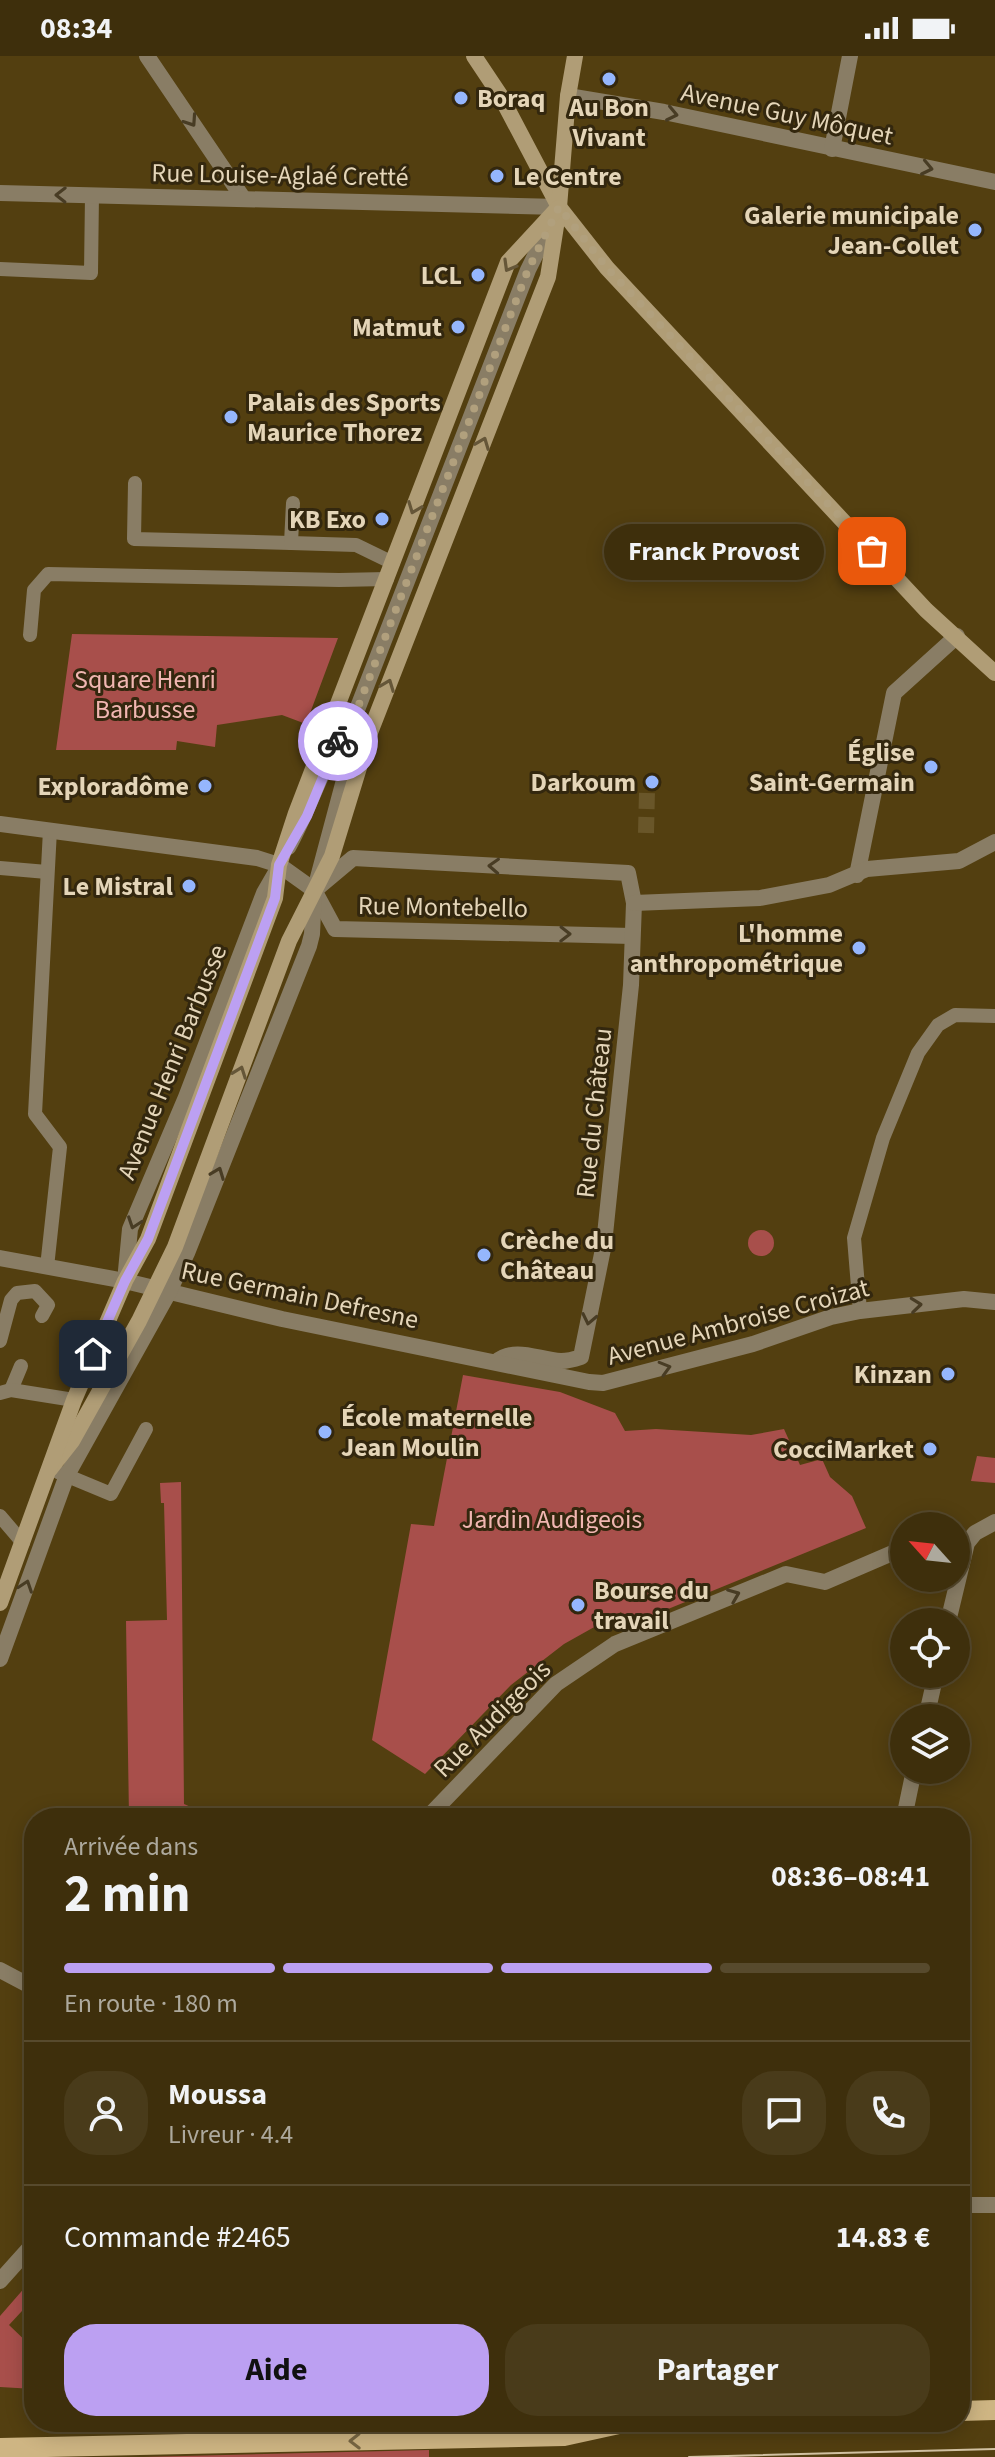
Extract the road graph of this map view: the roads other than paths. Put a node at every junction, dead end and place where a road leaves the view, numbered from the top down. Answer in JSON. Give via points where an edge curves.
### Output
{"nodes":[{"id":1,"x":147,"y":56,"type":"edge"},
{"id":2,"x":474,"y":56,"type":"edge"},
{"id":3,"x":575,"y":56,"type":"edge"},
{"id":4,"x":850,"y":56,"type":"edge"},
{"id":5,"x":568,"y":96,"type":"junction"},
{"id":6,"x":832,"y":149,"type":"junction"},
{"id":7,"x":995,"y":182,"type":"edge"},
{"id":8,"x":0,"y":193,"type":"edge"},
{"id":9,"x":92,"y":195,"type":"junction"},
{"id":10,"x":243,"y":198,"type":"junction"},
{"id":11,"x":559,"y":207,"type":"junction"},
{"id":12,"x":0,"y":269,"type":"edge"},
{"id":13,"x":135,"y":483,"type":"dead end"},
{"id":14,"x":293,"y":503,"type":"dead end"},
{"id":15,"x":291,"y":543,"type":"junction"},
{"id":16,"x":390,"y":571,"type":"junction"},
{"id":17,"x":30,"y":635,"type":"dead end"},
{"id":18,"x":957,"y":636,"type":"junction"},
{"id":19,"x":995,"y":673,"type":"edge"},
{"id":20,"x":353,"y":720,"type":"junction"},
{"id":21,"x":0,"y":824,"type":"edge"},
{"id":22,"x":50,"y":830,"type":"junction"},
{"id":23,"x":995,"y":842,"type":"edge"},
{"id":24,"x":279,"y":865,"type":"junction"},
{"id":25,"x":0,"y":868,"type":"edge"},
{"id":26,"x":47,"y":872,"type":"junction"},
{"id":27,"x":628,"y":873,"type":"joint"},
{"id":28,"x":857,"y":875,"type":"junction"},
{"id":29,"x":314,"y":890,"type":"junction"},
{"id":30,"x":634,"y":903,"type":"junction"},
{"id":31,"x":632,"y":936,"type":"junction"},
{"id":32,"x":995,"y":1016,"type":"edge"},
{"id":33,"x":0,"y":1258,"type":"edge"},
{"id":34,"x":47,"y":1267,"type":"junction"},
{"id":35,"x":125,"y":1281,"type":"junction"},
{"id":36,"x":162,"y":1290,"type":"junction"},
{"id":37,"x":995,"y":1302,"type":"edge"},
{"id":38,"x":860,"y":1311,"type":"junction"},
{"id":39,"x":42,"y":1316,"type":"dead end"},
{"id":40,"x":0,"y":1341,"type":"edge"},
{"id":41,"x":581,"y":1357,"type":"junction"},
{"id":42,"x":496,"y":1362,"type":"junction"},
{"id":43,"x":21,"y":1366,"type":"dead end"},
{"id":44,"x":596,"y":1383,"type":"junction"},
{"id":45,"x":5,"y":1392,"type":"edge"},
{"id":46,"x":74,"y":1400,"type":"junction"},
{"id":47,"x":146,"y":1429,"type":"dead end"},
{"id":48,"x":50,"y":1469,"type":"junction"},
{"id":49,"x":67,"y":1475,"type":"junction"},
{"id":50,"x":0,"y":1516,"type":"edge"},
{"id":51,"x":995,"y":1522,"type":"edge"},
{"id":52,"x":970,"y":1536,"type":"edge"},
{"id":53,"x":23,"y":1543,"type":"junction"},
{"id":54,"x":890,"y":1554,"type":"edge"},
{"id":55,"x":0,"y":1603,"type":"edge"},
{"id":56,"x":0,"y":1659,"type":"edge"},
{"id":57,"x":911,"y":1784,"type":"edge"},
{"id":58,"x":437,"y":1808,"type":"edge"},
{"id":59,"x":906,"y":1808,"type":"edge"},
{"id":60,"x":0,"y":1970,"type":"edge"},
{"id":61,"x":24,"y":1983,"type":"edge"},
{"id":62,"x":970,"y":2205,"type":"edge"},
{"id":63,"x":995,"y":2205,"type":"edge"},
{"id":64,"x":24,"y":2254,"type":"edge"},
{"id":65,"x":0,"y":2281,"type":"edge"},
{"id":66,"x":995,"y":2410,"type":"edge"},
{"id":67,"x":970,"y":2411,"type":"edge"},
{"id":68,"x":582,"y":2432,"type":"edge"},
{"id":69,"x":0,"y":2448,"type":"edge"}],
"edges":[{"from":1,"to":10,"type":"street","one_way":true},
{"from":2,"to":11,"type":"main road"},
{"from":3,"to":5,"type":"main road"},
{"from":4,"to":6,"type":"street"},
{"from":5,"to":6,"type":"street","name":"Avenue Guy Môquet","one_way":true},
{"from":5,"to":11,"type":"main road"},
{"from":6,"to":7,"type":"street","name":"Avenue Guy Môquet","one_way":true},
{"from":9,"to":8,"type":"street","name":"Rue Louise-Aglaé Cretté","one_way":true},
{"from":9,"to":10,"type":"street","name":"Rue Louise-Aglaé Cretté"},
{"from":9,"to":12,"type":"lane","via":[[91,273]]},
{"from":10,"to":11,"type":"street","name":"Rue Louise-Aglaé Cretté"},
{"from":11,"to":16,"type":"main road","name":"Avenue Henri Barbusse","one_way":true,"via":[[508,262]]},
{"from":11,"to":18,"type":"main road","via":[[616,278],[926,610]]},
{"from":11,"to":20,"type":"street","name":"Avenue Henri Barbusse","via":[[528,270]]},
{"from":29,"to":11,"type":"main road","name":"Avenue Henri Barbusse","one_way":true,"via":[[332,856],[369,735],[548,277]]},
{"from":13,"to":15,"type":"lane","via":[[134,539]]},
{"from":14,"to":15,"type":"lane"},
{"from":15,"to":16,"type":"lane","via":[[356,545]]},
{"from":16,"to":17,"type":"lane","via":[[339,580],[48,574],[34,590]]},
{"from":16,"to":24,"type":"main road","name":"Avenue Henri Barbusse"},
{"from":18,"to":19,"type":"main road"},
{"from":18,"to":28,"type":"street","via":[[894,693]]},
{"from":20,"to":24,"type":"lane","name":"Avenue Henri Barbusse"},
{"from":20,"to":29,"type":"lane","name":"Avenue Henri Barbusse","via":[[351,750]]},
{"from":21,"to":22,"type":"street"},
{"from":22,"to":24,"type":"street"},
{"from":22,"to":26,"type":"lane"},
{"from":23,"to":28,"type":"street","via":[[959,861],[867,869]]},
{"from":24,"to":29,"type":"street"},
{"from":24,"to":35,"type":"main road","name":"Avenue Henri Barbusse","one_way":true,"via":[[275,898],[148,1239]]},
{"from":25,"to":26,"type":"lane"},
{"from":26,"to":34,"type":"lane","via":[[35,1114],[60,1147]]},
{"from":27,"to":29,"type":"street","name":"Rue Montebello","one_way":true,"via":[[353,858]]},
{"from":27,"to":30,"type":"street","name":"Rue du Château"},
{"from":28,"to":30,"type":"street","via":[[760,898]]},
{"from":29,"to":31,"type":"street","name":"Rue Montebello","one_way":true,"via":[[335,929]]},
{"from":36,"to":29,"type":"main road","name":"Avenue Henri Barbusse","one_way":true,"via":[[289,941]]},
{"from":30,"to":31,"type":"street","name":"Rue du Château"},
{"from":31,"to":41,"type":"street","name":"Rue du Château","one_way":true,"via":[[604,1244]]},
{"from":32,"to":38,"type":"lane","via":[[955,1015],[938,1025],[918,1053],[883,1138],[854,1238]]},
{"from":33,"to":34,"type":"street","name":"Rue Germain Defresne"},
{"from":34,"to":35,"type":"street","name":"Rue Germain Defresne"},
{"from":35,"to":36,"type":"street","name":"Rue Germain Defresne"},
{"from":35,"to":46,"type":"main road","name":"Avenue Henri Barbusse"},
{"from":36,"to":42,"type":"street","name":"Rue Germain Defresne"},
{"from":36,"to":48,"type":"main road","name":"Avenue Henri Barbusse"},
{"from":36,"to":49,"type":"street","name":"Avenue Henri Barbusse"},
{"from":38,"to":37,"type":"street","name":"Avenue Ambroise Croizat","one_way":true,"via":[[964,1299]]},
{"from":44,"to":38,"type":"street","name":"Avenue Ambroise Croizat","one_way":true},
{"from":39,"to":40,"type":"lane","via":[[48,1305],[41,1296],[35,1291],[17,1293]]},
{"from":41,"to":42,"type":"street","via":[[563,1361],[518,1354]]},
{"from":41,"to":44,"type":"street"},
{"from":42,"to":44,"type":"street","name":"Rue Germain Defresne"},
{"from":43,"to":45,"type":"lane"},
{"from":45,"to":46,"type":"lane"},
{"from":46,"to":48,"type":"main road","name":"Avenue Henri Barbusse"},
{"from":47,"to":49,"type":"lane","via":[[111,1494]]},
{"from":48,"to":49,"type":"lane"},
{"from":48,"to":53,"type":"main road","name":"Avenue Henri Barbusse"},
{"from":56,"to":49,"type":"street","name":"Avenue Henri Barbusse","one_way":true},
{"from":50,"to":53,"type":"lane"},
{"from":51,"to":52,"type":"street"},
{"from":53,"to":55,"type":"main road","name":"Avenue Henri Barbusse"},
{"from":58,"to":54,"type":"street","name":"Rue Audigeois","one_way":true,"via":[[556,1684],[615,1644],[786,1574],[825,1582]]},
{"from":57,"to":59,"type":"street"},
{"from":60,"to":61,"type":"street"},
{"from":62,"to":63,"type":"street"},
{"from":64,"to":65,"type":"street"},
{"from":66,"to":67,"type":"main road"},
{"from":68,"to":69,"type":"main road","one_way":true}]}
